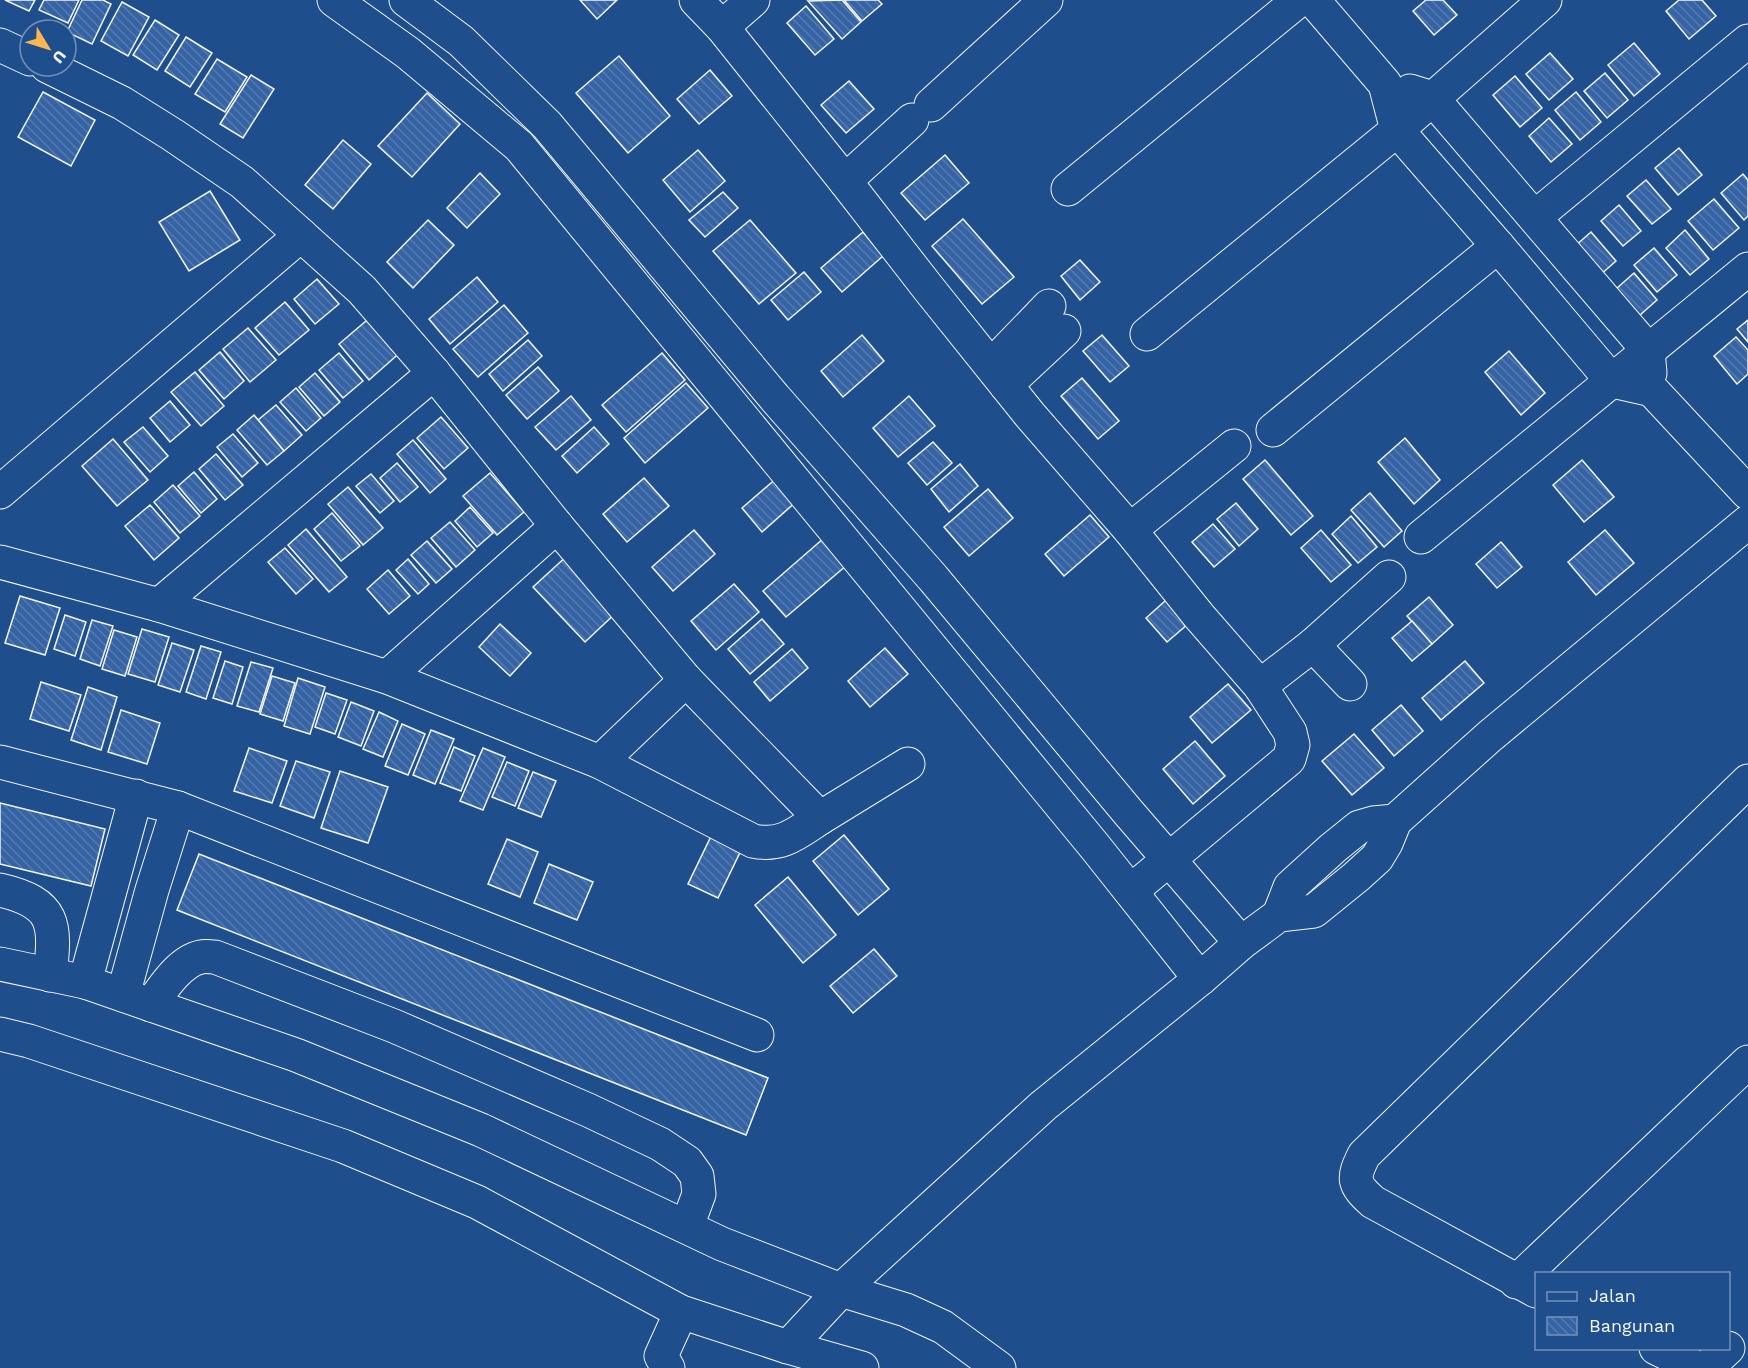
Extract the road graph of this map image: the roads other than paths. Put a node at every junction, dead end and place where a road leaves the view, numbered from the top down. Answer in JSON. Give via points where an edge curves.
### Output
{"nodes":[{"id":1,"x":334,"y":0,"type":"edge"},
{"id":2,"x":406,"y":0,"type":"edge"},
{"id":3,"x":696,"y":0,"type":"edge"},
{"id":4,"x":753,"y":0,"type":"edge"},
{"id":5,"x":1046,"y":0,"type":"edge"},
{"id":6,"x":1299,"y":0,"type":"edge"},
{"id":7,"x":1313,"y":0,"type":"edge"},
{"id":8,"x":1545,"y":0,"type":"edge"},
{"id":9,"x":722,"y":27,"type":"junction"},
{"id":10,"x":1748,"y":41,"type":"edge"},
{"id":11,"x":0,"y":45,"type":"edge"},
{"id":12,"x":18,"y":53,"type":"edge"},
{"id":13,"x":71,"y":78,"type":"edge"},
{"id":14,"x":1386,"y":84,"type":"junction"},
{"id":15,"x":1432,"y":98,"type":"junction"},
{"id":16,"x":547,"y":125,"type":"junction"},
{"id":17,"x":1396,"y":130,"type":"junction"},
{"id":18,"x":519,"y":146,"type":"junction"},
{"id":19,"x":845,"y":181,"type":"junction"},
{"id":20,"x":1068,"y":189,"type":"dead end"},
{"id":21,"x":1536,"y":217,"type":"junction"},
{"id":22,"x":301,"y":235,"type":"junction"},
{"id":23,"x":1498,"y":246,"type":"junction"},
{"id":24,"x":1748,"y":270,"type":"edge"},
{"id":25,"x":1057,"y":318,"type":"dead end"},
{"id":26,"x":1147,"y":334,"type":"dead end"},
{"id":27,"x":1648,"y":350,"type":"junction"},
{"id":28,"x":434,"y":373,"type":"junction"},
{"id":29,"x":998,"y":376,"type":"junction"},
{"id":30,"x":1612,"y":381,"type":"junction"},
{"id":31,"x":1652,"y":390,"type":"junction"},
{"id":32,"x":1274,"y":430,"type":"dead end"},
{"id":33,"x":1234,"y":446,"type":"dead end"},
{"id":34,"x":0,"y":492,"type":"edge"},
{"id":35,"x":1748,"y":493,"type":"edge"},
{"id":36,"x":1748,"y":522,"type":"edge"},
{"id":37,"x":557,"y":526,"type":"junction"},
{"id":38,"x":1130,"y":530,"type":"junction"},
{"id":39,"x":1421,"y":537,"type":"dead end"},
{"id":40,"x":0,"y":562,"type":"edge"},
{"id":41,"x":1389,"y":577,"type":"dead end"},
{"id":42,"x":159,"y":605,"type":"junction"},
{"id":43,"x":1313,"y":645,"type":"junction"},
{"id":44,"x":387,"y":677,"type":"junction"},
{"id":45,"x":686,"y":680,"type":"junction"},
{"id":46,"x":1350,"y":684,"type":"dead end"},
{"id":47,"x":1260,"y":686,"type":"junction"},
{"id":48,"x":0,"y":762,"type":"edge"},
{"id":49,"x":600,"y":762,"type":"junction"},
{"id":50,"x":908,"y":764,"type":"dead end"},
{"id":51,"x":1748,"y":781,"type":"edge"},
{"id":52,"x":136,"y":796,"type":"junction"},
{"id":53,"x":178,"y":808,"type":"junction"},
{"id":54,"x":820,"y":818,"type":"junction"},
{"id":55,"x":1169,"y":860,"type":"junction"},
{"id":56,"x":0,"y":890,"type":"edge"},
{"id":57,"x":1131,"y":891,"type":"junction"},
{"id":58,"x":1241,"y":943,"type":"junction"},
{"id":59,"x":0,"y":964,"type":"edge"},
{"id":60,"x":50,"y":975,"type":"junction"},
{"id":61,"x":1200,"y":979,"type":"junction"},
{"id":62,"x":85,"y":982,"type":"junction"},
{"id":63,"x":137,"y":1000,"type":"junction"},
{"id":64,"x":0,"y":1034,"type":"edge"},
{"id":65,"x":757,"y":1035,"type":"dead end"},
{"id":66,"x":1748,"y":1062,"type":"edge"},
{"id":67,"x":687,"y":1226,"type":"junction"},
{"id":68,"x":1541,"y":1272,"type":"edge"},
{"id":69,"x":1526,"y":1287,"type":"edge"},
{"id":70,"x":841,"y":1290,"type":"junction"},
{"id":71,"x":681,"y":1311,"type":"junction"},
{"id":72,"x":1748,"y":1329,"type":"edge"},
{"id":73,"x":1730,"y":1346,"type":"edge"},
{"id":74,"x":788,"y":1347,"type":"junction"},
{"id":75,"x":1660,"y":1350,"type":"edge"},
{"id":76,"x":1726,"y":1350,"type":"edge"},
{"id":77,"x":668,"y":1368,"type":"edge"},
{"id":78,"x":862,"y":1368,"type":"edge"},
{"id":79,"x":999,"y":1368,"type":"edge"},
{"id":80,"x":1697,"y":1368,"type":"edge"},
{"id":81,"x":1707,"y":1368,"type":"edge"}],
"edges":[{"from":1,"to":18,"type":"street","via":[[408,53]]},
{"from":2,"to":16,"type":"street","via":[[461,41]]},
{"from":3,"to":9,"type":"street"},
{"from":4,"to":9,"type":"street"},
{"from":5,"to":19,"type":"street"},
{"from":6,"to":20,"type":"street"},
{"from":7,"to":14,"type":"street"},
{"from":8,"to":15,"type":"street"},
{"from":9,"to":19,"type":"street"},
{"from":10,"to":21,"type":"street"},
{"from":11,"to":12,"type":"street"},
{"from":13,"to":22,"type":"street","via":[[122,103],[242,182]]},
{"from":14,"to":15,"type":"street"},
{"from":14,"to":17,"type":"street"},
{"from":15,"to":17,"type":"street"},
{"from":15,"to":21,"type":"street"},
{"from":16,"to":18,"type":"street"},
{"from":16,"to":55,"type":"street"},
{"from":17,"to":23,"type":"street"},
{"from":17,"to":26,"type":"street"},
{"from":18,"to":57,"type":"street"},
{"from":19,"to":29,"type":"street"},
{"from":21,"to":27,"type":"street"},
{"from":22,"to":28,"type":"street","via":[[362,290]]},
{"from":22,"to":34,"type":"street"},
{"from":23,"to":30,"type":"street"},
{"from":23,"to":32,"type":"street"},
{"from":24,"to":27,"type":"street"},
{"from":25,"to":29,"type":"street"},
{"from":27,"to":30,"type":"street"},
{"from":27,"to":31,"type":"street"},
{"from":28,"to":37,"type":"street"},
{"from":28,"to":42,"type":"street"},
{"from":29,"to":38,"type":"street"},
{"from":30,"to":31,"type":"street"},
{"from":30,"to":39,"type":"street"},
{"from":31,"to":35,"type":"street"},
{"from":33,"to":38,"type":"street"},
{"from":36,"to":58,"type":"street","via":[[1395,820],[1359,827],[1290,887],[1279,915]]},
{"from":37,"to":44,"type":"street"},
{"from":37,"to":45,"type":"street"},
{"from":38,"to":47,"type":"street"},
{"from":40,"to":42,"type":"street"},
{"from":41,"to":43,"type":"street"},
{"from":42,"to":44,"type":"street"},
{"from":43,"to":46,"type":"street"},
{"from":43,"to":47,"type":"street"},
{"from":44,"to":49,"type":"street"},
{"from":45,"to":49,"type":"street"},
{"from":45,"to":54,"type":"street"},
{"from":47,"to":55,"type":"street","via":[[1290,732],[1293,745],[1289,759]]},
{"from":48,"to":52,"type":"street"},
{"from":49,"to":54,"type":"street","via":[[753,841],[784,841]]},
{"from":50,"to":54,"type":"street"},
{"from":51,"to":69,"type":"street","via":[[1360,1162],[1355,1181],[1373,1202]]},
{"from":52,"to":53,"type":"street"},
{"from":52,"to":62,"type":"street"},
{"from":53,"to":63,"type":"street","via":[[152,890]]},
{"from":53,"to":65,"type":"street"},
{"from":55,"to":57,"type":"street"},
{"from":55,"to":58,"type":"street"},
{"from":56,"to":60,"type":"street","via":[[40,907],[51,920],[54,944]]},
{"from":57,"to":61,"type":"street"},
{"from":58,"to":61,"type":"street"},
{"from":59,"to":60,"type":"street"},
{"from":60,"to":62,"type":"street"},
{"from":61,"to":70,"type":"street","via":[[1043,1106]]},
{"from":62,"to":63,"type":"street"},
{"from":63,"to":67,"type":"street","via":[[296,1055],[470,1125]]},
{"from":63,"to":67,"type":"street","via":[[166,984],[186,963],[215,957],[394,1026],[588,1110],[660,1144],[687,1162],[697,1176],[699,1194]]},
{"from":64,"to":71,"type":"street","via":[[343,1146],[477,1202]]},
{"from":66,"to":68,"type":"street"},
{"from":67,"to":70,"type":"street","via":[[722,1244]]},
{"from":70,"to":74,"type":"street"},
{"from":70,"to":79,"type":"street","via":[[906,1310],[943,1327]]},
{"from":71,"to":74,"type":"street"},
{"from":71,"to":77,"type":"street","via":[[661,1356]]},
{"from":72,"to":73,"type":"street"},
{"from":74,"to":78,"type":"street"},
{"from":75,"to":80,"type":"street"},
{"from":76,"to":81,"type":"street"}]}
